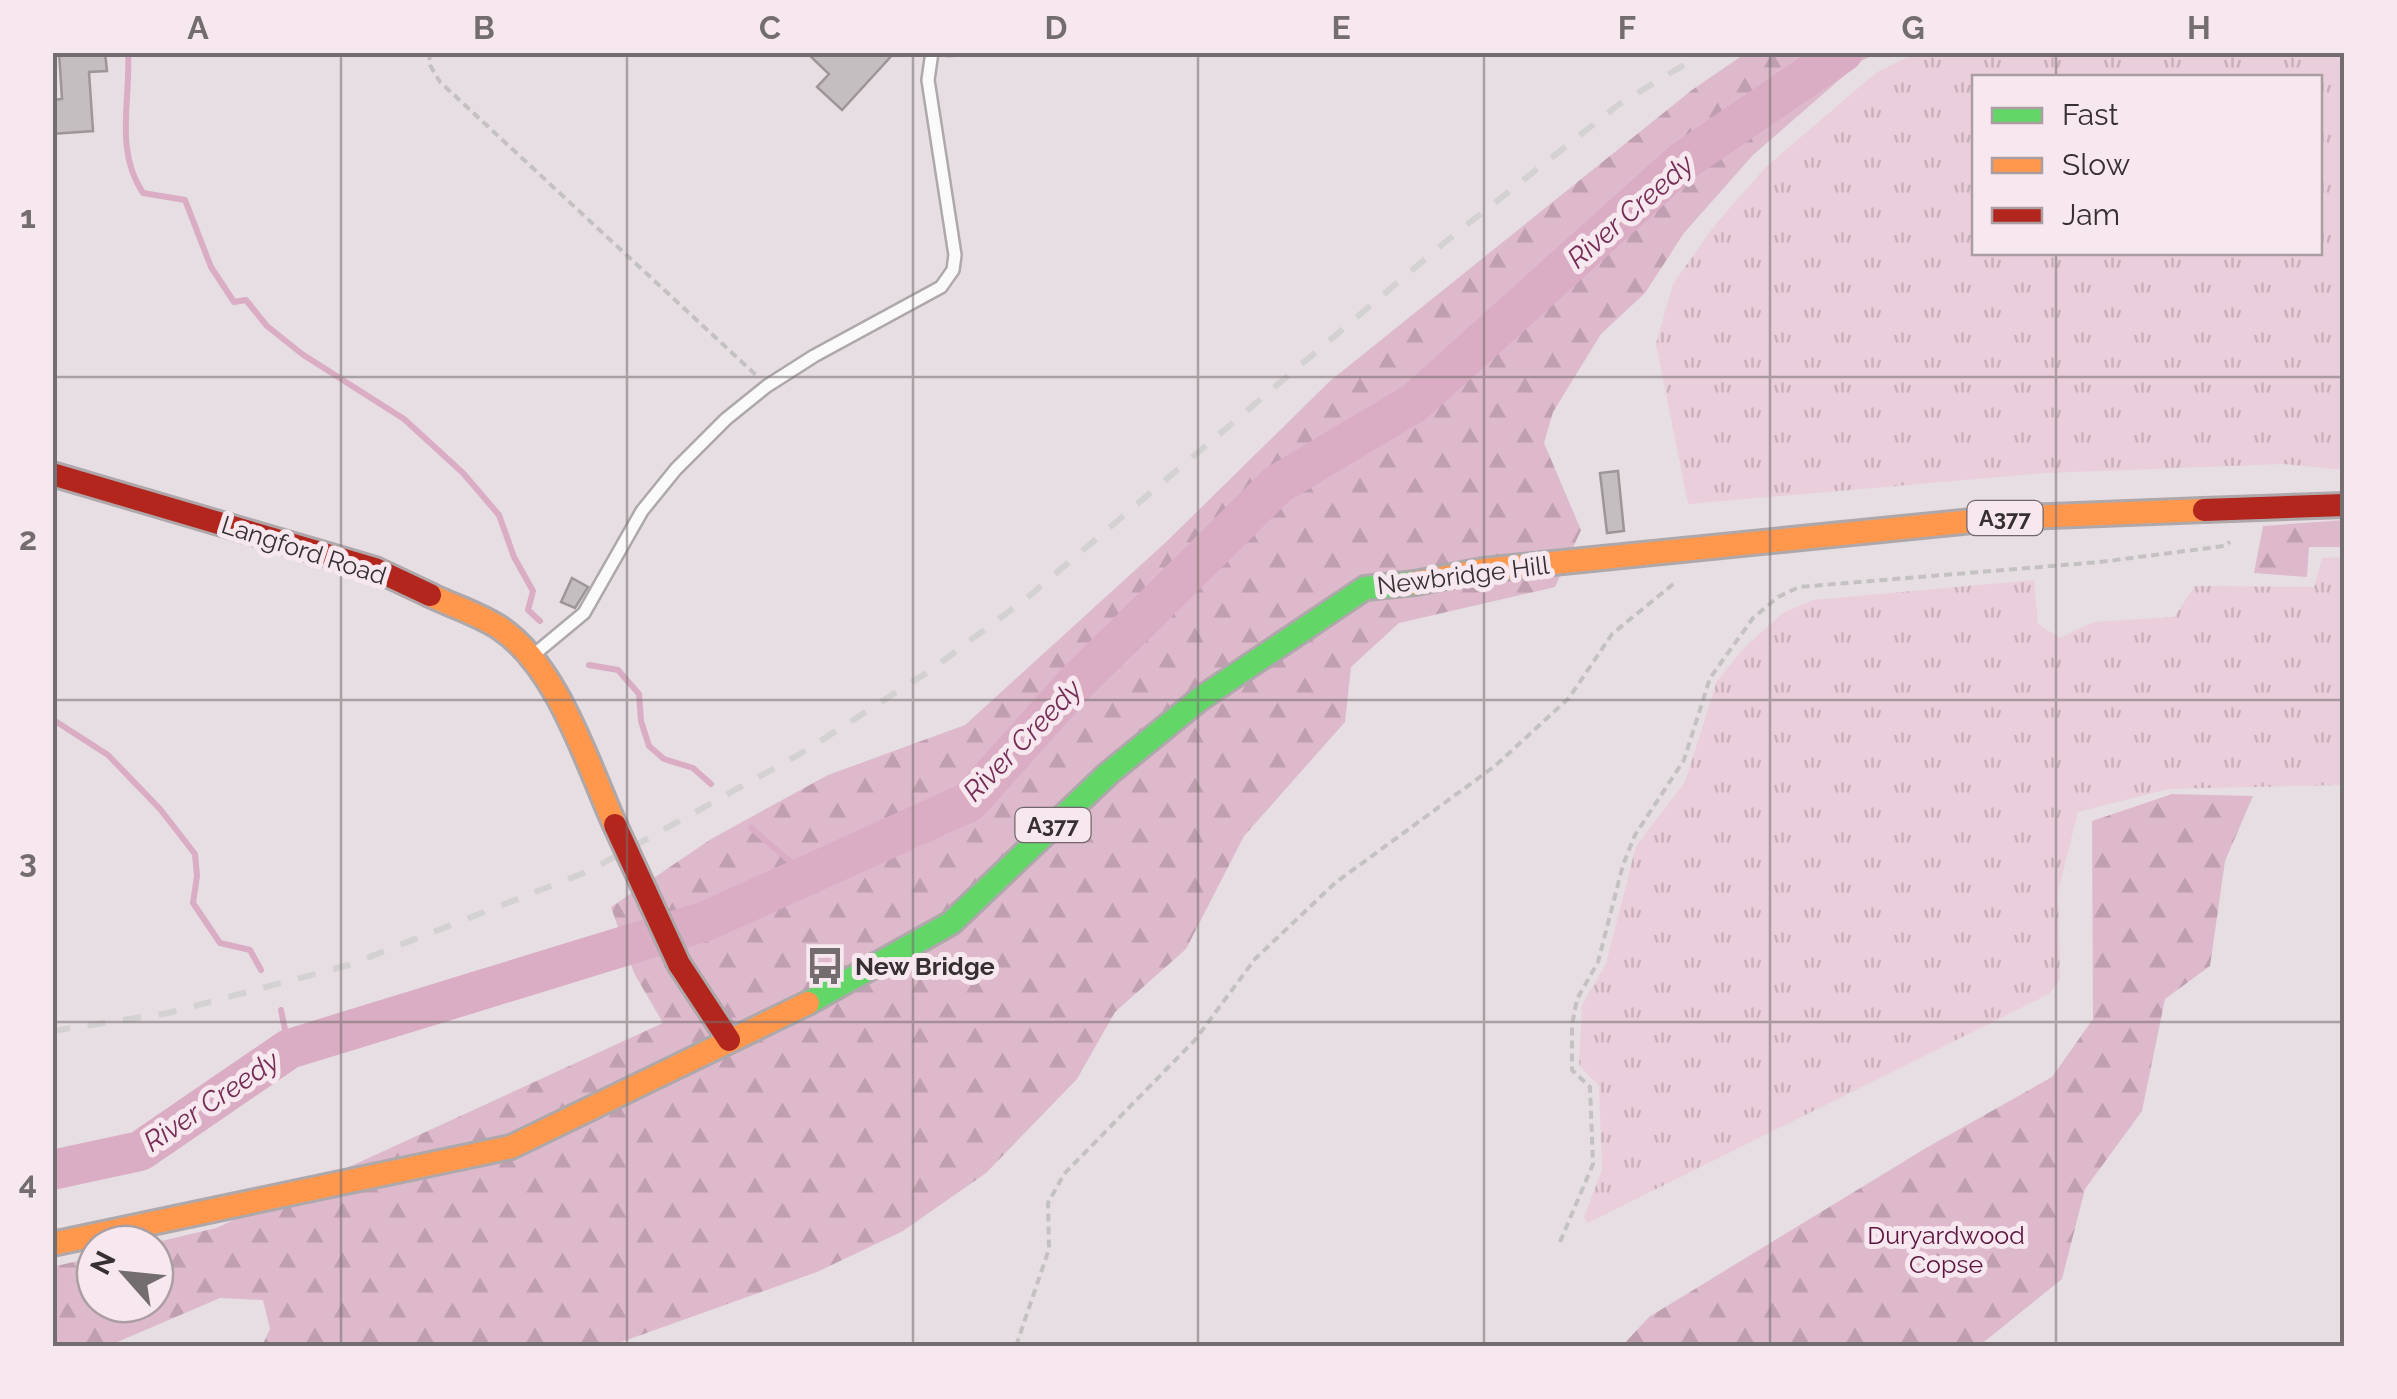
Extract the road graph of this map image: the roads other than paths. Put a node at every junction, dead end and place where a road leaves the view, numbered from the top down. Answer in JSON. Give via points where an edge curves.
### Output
{"nodes":[{"id":1,"x":931,"y":54,"type":"edge"},
{"id":2,"x":52,"y":474,"type":"edge"},
{"id":3,"x":2344,"y":505,"type":"edge"},
{"id":4,"x":531,"y":657,"type":"junction"},
{"id":5,"x":729,"y":1040,"type":"junction"},
{"id":6,"x":52,"y":1244,"type":"edge"}],
"edges":[{"from":1,"to":4,"type":"lane","via":[[928,80],[954,255],[942,287],[814,356],[726,419],[642,511],[584,613]]},
{"from":2,"to":4,"type":"main road","name":"Langford Road","via":[[376,569],[500,628]]},
{"from":3,"to":5,"type":"main road","name":"Newbridge Hill","number":"A377","via":[[2002,518],[1483,570],[1365,588],[1200,698],[950,922],[834,991]]},
{"from":4,"to":5,"type":"main road","name":"Langford Road","bridge":true,"via":[[559,699],[679,964]]},
{"from":5,"to":6,"type":"main road","number":"A377","via":[[510,1147]]}]}
